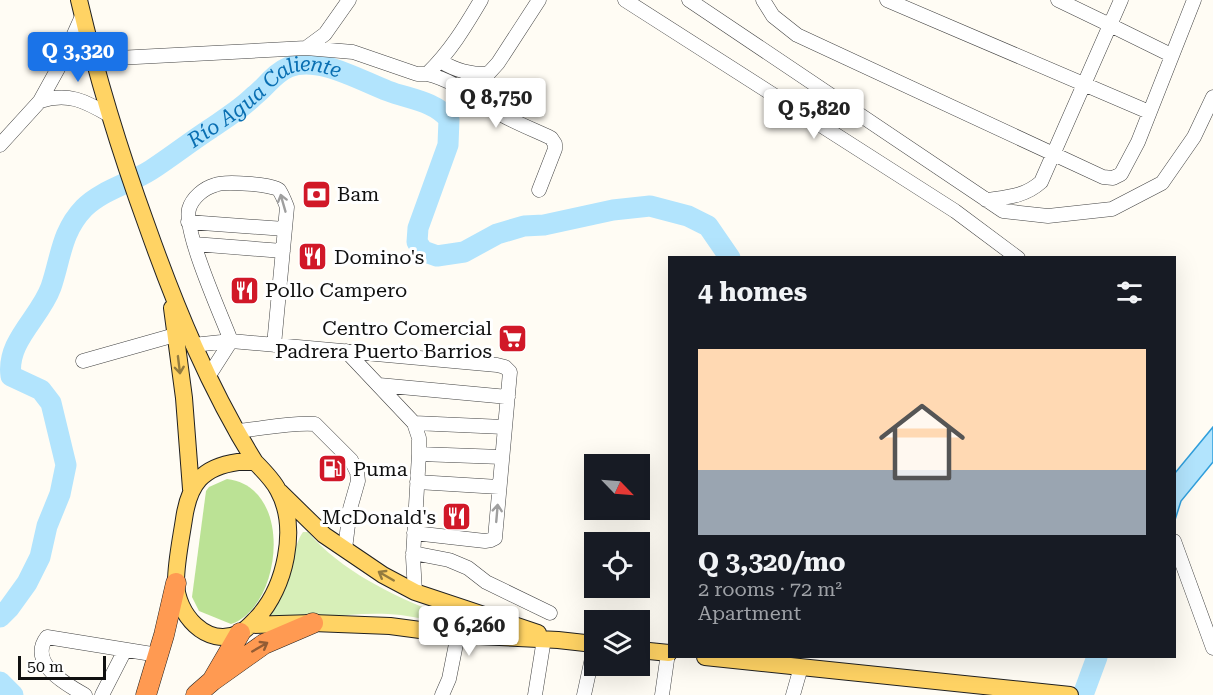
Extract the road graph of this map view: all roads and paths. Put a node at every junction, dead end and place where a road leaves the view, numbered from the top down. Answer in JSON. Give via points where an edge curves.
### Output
{"nodes":[{"id":1,"x":349,"y":0,"type":"edge"},
{"id":2,"x":481,"y":0,"type":"edge"},
{"id":3,"x":539,"y":0,"type":"edge"},
{"id":4,"x":625,"y":0,"type":"edge"},
{"id":5,"x":689,"y":0,"type":"edge"},
{"id":6,"x":763,"y":0,"type":"edge"},
{"id":7,"x":887,"y":0,"type":"edge"},
{"id":8,"x":1058,"y":0,"type":"edge"},
{"id":9,"x":1121,"y":0,"type":"edge"},
{"id":10,"x":1194,"y":0,"type":"edge"},
{"id":11,"x":81,"y":7,"type":"edge"},
{"id":12,"x":1110,"y":25,"type":"junction"},
{"id":13,"x":306,"y":48,"type":"junction"},
{"id":14,"x":1171,"y":55,"type":"junction"},
{"id":15,"x":94,"y":61,"type":"junction"},
{"id":16,"x":440,"y":61,"type":"junction"},
{"id":17,"x":427,"y":74,"type":"junction"},
{"id":18,"x":1084,"y":84,"type":"junction"},
{"id":19,"x":1213,"y":97,"type":"edge"},
{"id":20,"x":40,"y":101,"type":"junction"},
{"id":21,"x":1149,"y":112,"type":"junction"},
{"id":22,"x":108,"y":115,"type":"junction"},
{"id":23,"x":0,"y":145,"type":"edge"},
{"id":24,"x":1054,"y":153,"type":"junction"},
{"id":25,"x":539,"y":190,"type":"dead end"},
{"id":26,"x":986,"y":200,"type":"junction"},
{"id":27,"x":188,"y":222,"type":"junction"},
{"id":28,"x":285,"y":229,"type":"junction"},
{"id":29,"x":194,"y":244,"type":"junction"},
{"id":30,"x":283,"y":251,"type":"junction"},
{"id":31,"x":1015,"y":256,"type":"edge"},
{"id":32,"x":169,"y":286,"type":"junction"},
{"id":33,"x":176,"y":335,"type":"junction"},
{"id":34,"x":231,"y":341,"type":"junction"},
{"id":35,"x":193,"y":345,"type":"junction"},
{"id":36,"x":274,"y":345,"type":"junction"},
{"id":37,"x":346,"y":351,"type":"junction"},
{"id":38,"x":83,"y":361,"type":"dead end"},
{"id":39,"x":208,"y":377,"type":"junction"},
{"id":40,"x":379,"y":386,"type":"junction"},
{"id":41,"x":508,"y":397,"type":"junction"},
{"id":42,"x":414,"y":423,"type":"junction"},
{"id":43,"x":504,"y":427,"type":"junction"},
{"id":44,"x":236,"y":431,"type":"junction"},
{"id":45,"x":420,"y":454,"type":"junction"},
{"id":46,"x":502,"y":457,"type":"junction"},
{"id":47,"x":255,"y":462,"type":"junction"},
{"id":48,"x":417,"y":482,"type":"junction"},
{"id":49,"x":499,"y":488,"type":"junction"},
{"id":50,"x":191,"y":489,"type":"junction"},
{"id":51,"x":279,"y":490,"type":"junction"},
{"id":52,"x":414,"y":533,"type":"junction"},
{"id":53,"x":1176,"y":546,"type":"edge"},
{"id":54,"x":345,"y":549,"type":"junction"},
{"id":55,"x":413,"y":553,"type":"junction"},
{"id":56,"x":176,"y":584,"type":"junction"},
{"id":57,"x":415,"y":592,"type":"junction"},
{"id":58,"x":463,"y":609,"type":"junction"},
{"id":59,"x":550,"y":613,"type":"dead end"},
{"id":60,"x":313,"y":623,"type":"junction"},
{"id":61,"x":245,"y":629,"type":"junction"},
{"id":62,"x":458,"y":635,"type":"junction"},
{"id":63,"x":551,"y":639,"type":"junction"},
{"id":64,"x":584,"y":643,"type":"edge"},
{"id":65,"x":1213,"y":648,"type":"edge"},
{"id":66,"x":125,"y":650,"type":"junction"},
{"id":67,"x":650,"y":651,"type":"edge"},
{"id":68,"x":668,"y":653,"type":"edge"},
{"id":69,"x":158,"y":655,"type":"junction"},
{"id":70,"x":716,"y":658,"type":"edge"},
{"id":71,"x":801,"y":666,"type":"junction"},
{"id":72,"x":588,"y":676,"type":"edge"},
{"id":73,"x":212,"y":681,"type":"junction"},
{"id":74,"x":1024,"y":693,"type":"edge"},
{"id":75,"x":1065,"y":694,"type":"edge"},
{"id":76,"x":85,"y":695,"type":"edge"},
{"id":77,"x":102,"y":695,"type":"edge"},
{"id":78,"x":146,"y":695,"type":"edge"},
{"id":79,"x":196,"y":695,"type":"edge"},
{"id":80,"x":442,"y":695,"type":"edge"},
{"id":81,"x":535,"y":695,"type":"edge"},
{"id":82,"x":584,"y":695,"type":"edge"},
{"id":83,"x":662,"y":695,"type":"edge"},
{"id":84,"x":793,"y":695,"type":"edge"}],
"edges":[{"from":1,"to":13,"type":"street","via":[[325,34]]},
{"from":2,"to":16,"type":"street"},
{"from":3,"to":16,"type":"street","via":[[488,74],[455,70]]},
{"from":4,"to":31,"type":"street","via":[[955,211]]},
{"from":5,"to":26,"type":"street"},
{"from":6,"to":24,"type":"street","via":[[773,16],[797,35]]},
{"from":7,"to":18,"type":"street"},
{"from":8,"to":12,"type":"street"},
{"from":9,"to":12,"type":"street"},
{"from":10,"to":14,"type":"street"},
{"from":11,"to":15,"type":"main road"},
{"from":11,"to":20,"type":"street","via":[[62,63]]},
{"from":12,"to":14,"type":"street"},
{"from":12,"to":18,"type":"street"},
{"from":13,"to":15,"type":"street"},
{"from":13,"to":17,"type":"street","via":[[353,52]]},
{"from":14,"to":21,"type":"street"},
{"from":15,"to":22,"type":"main road"},
{"from":16,"to":17,"type":"street"},
{"from":17,"to":25,"type":"street","via":[[443,78],[500,114],[551,138],[555,149]]},
{"from":18,"to":21,"type":"street"},
{"from":18,"to":24,"type":"street"},
{"from":19,"to":26,"type":"street","via":[[1194,137],[1162,183],[1112,209],[1048,216],[1004,211]]},
{"from":20,"to":22,"type":"street","via":[[55,96],[82,100]]},
{"from":20,"to":23,"type":"street"},
{"from":21,"to":24,"type":"street","via":[[1121,174],[1113,178]]},
{"from":22,"to":32,"type":"main road"},
{"from":24,"to":26,"type":"street","via":[[1041,182],[1031,192]]},
{"from":27,"to":28,"type":"street"},
{"from":28,"to":27,"type":"street","one_way":true,"via":[[287,207],[279,190],[269,185],[217,184],[193,200]]},
{"from":27,"to":29,"type":"street"},
{"from":28,"to":30,"type":"street"},
{"from":29,"to":30,"type":"street"},
{"from":29,"to":34,"type":"street"},
{"from":30,"to":36,"type":"street"},
{"from":32,"to":33,"type":"main road"},
{"from":32,"to":35,"type":"main road"},
{"from":33,"to":38,"type":"street"},
{"from":33,"to":50,"type":"main road","one_way":true},
{"from":34,"to":35,"type":"street"},
{"from":34,"to":36,"type":"street"},
{"from":34,"to":39,"type":"street"},
{"from":35,"to":39,"type":"main road"},
{"from":36,"to":37,"type":"street"},
{"from":37,"to":40,"type":"street"},
{"from":37,"to":41,"type":"street","via":[[497,365],[510,372]]},
{"from":39,"to":44,"type":"main road"},
{"from":40,"to":41,"type":"street"},
{"from":40,"to":42,"type":"street"},
{"from":41,"to":43,"type":"street"},
{"from":42,"to":43,"type":"street"},
{"from":42,"to":45,"type":"street"},
{"from":43,"to":46,"type":"street"},
{"from":44,"to":47,"type":"main road"},
{"from":44,"to":54,"type":"street","via":[[315,424],[351,460],[358,481]]},
{"from":45,"to":46,"type":"street"},
{"from":45,"to":48,"type":"street"},
{"from":46,"to":49,"type":"street"},
{"from":47,"to":50,"type":"main road","via":[[222,464],[204,473]]},
{"from":47,"to":51,"type":"main road"},
{"from":48,"to":49,"type":"street"},
{"from":48,"to":52,"type":"street"},
{"from":52,"to":49,"type":"street","one_way":true,"via":[[495,538]]},
{"from":50,"to":56,"type":"main road"},
{"from":51,"to":54,"type":"main road","via":[[324,535]]},
{"from":51,"to":61,"type":"main road","via":[[288,531],[286,560],[269,603]]},
{"from":52,"to":55,"type":"street"},
{"from":53,"to":65,"type":"street"},
{"from":57,"to":54,"type":"main road","one_way":true},
{"from":55,"to":57,"type":"street"},
{"from":55,"to":59,"type":"street","via":[[468,568],[486,582]]},
{"from":56,"to":61,"type":"main road","via":[[181,606],[195,626],[226,637]]},
{"from":56,"to":69,"type":"highway"},
{"from":57,"to":58,"type":"main road"},
{"from":58,"to":62,"type":"street"},
{"from":58,"to":63,"type":"main road"},
{"from":60,"to":61,"type":"main road"},
{"from":60,"to":62,"type":"main road","via":[[390,626]]},
{"from":73,"to":60,"type":"highway","one_way":true,"via":[[264,644]]},
{"from":61,"to":73,"type":"highway"},
{"from":62,"to":63,"type":"main road"},
{"from":62,"to":80,"type":"street"},
{"from":63,"to":64,"type":"main road"},
{"from":63,"to":81,"type":"street"},
{"from":66,"to":69,"type":"street"},
{"from":66,"to":76,"type":"street","via":[[46,637],[43,661],[52,673]]},
{"from":66,"to":77,"type":"street"},
{"from":67,"to":68,"type":"main road"},
{"from":68,"to":83,"type":"street"},
{"from":69,"to":78,"type":"highway"},
{"from":70,"to":71,"type":"main road"},
{"from":71,"to":74,"type":"main road"},
{"from":71,"to":84,"type":"street"},
{"from":72,"to":82,"type":"street"},
{"from":73,"to":79,"type":"highway"},
{"from":74,"to":75,"type":"main road"}]}
